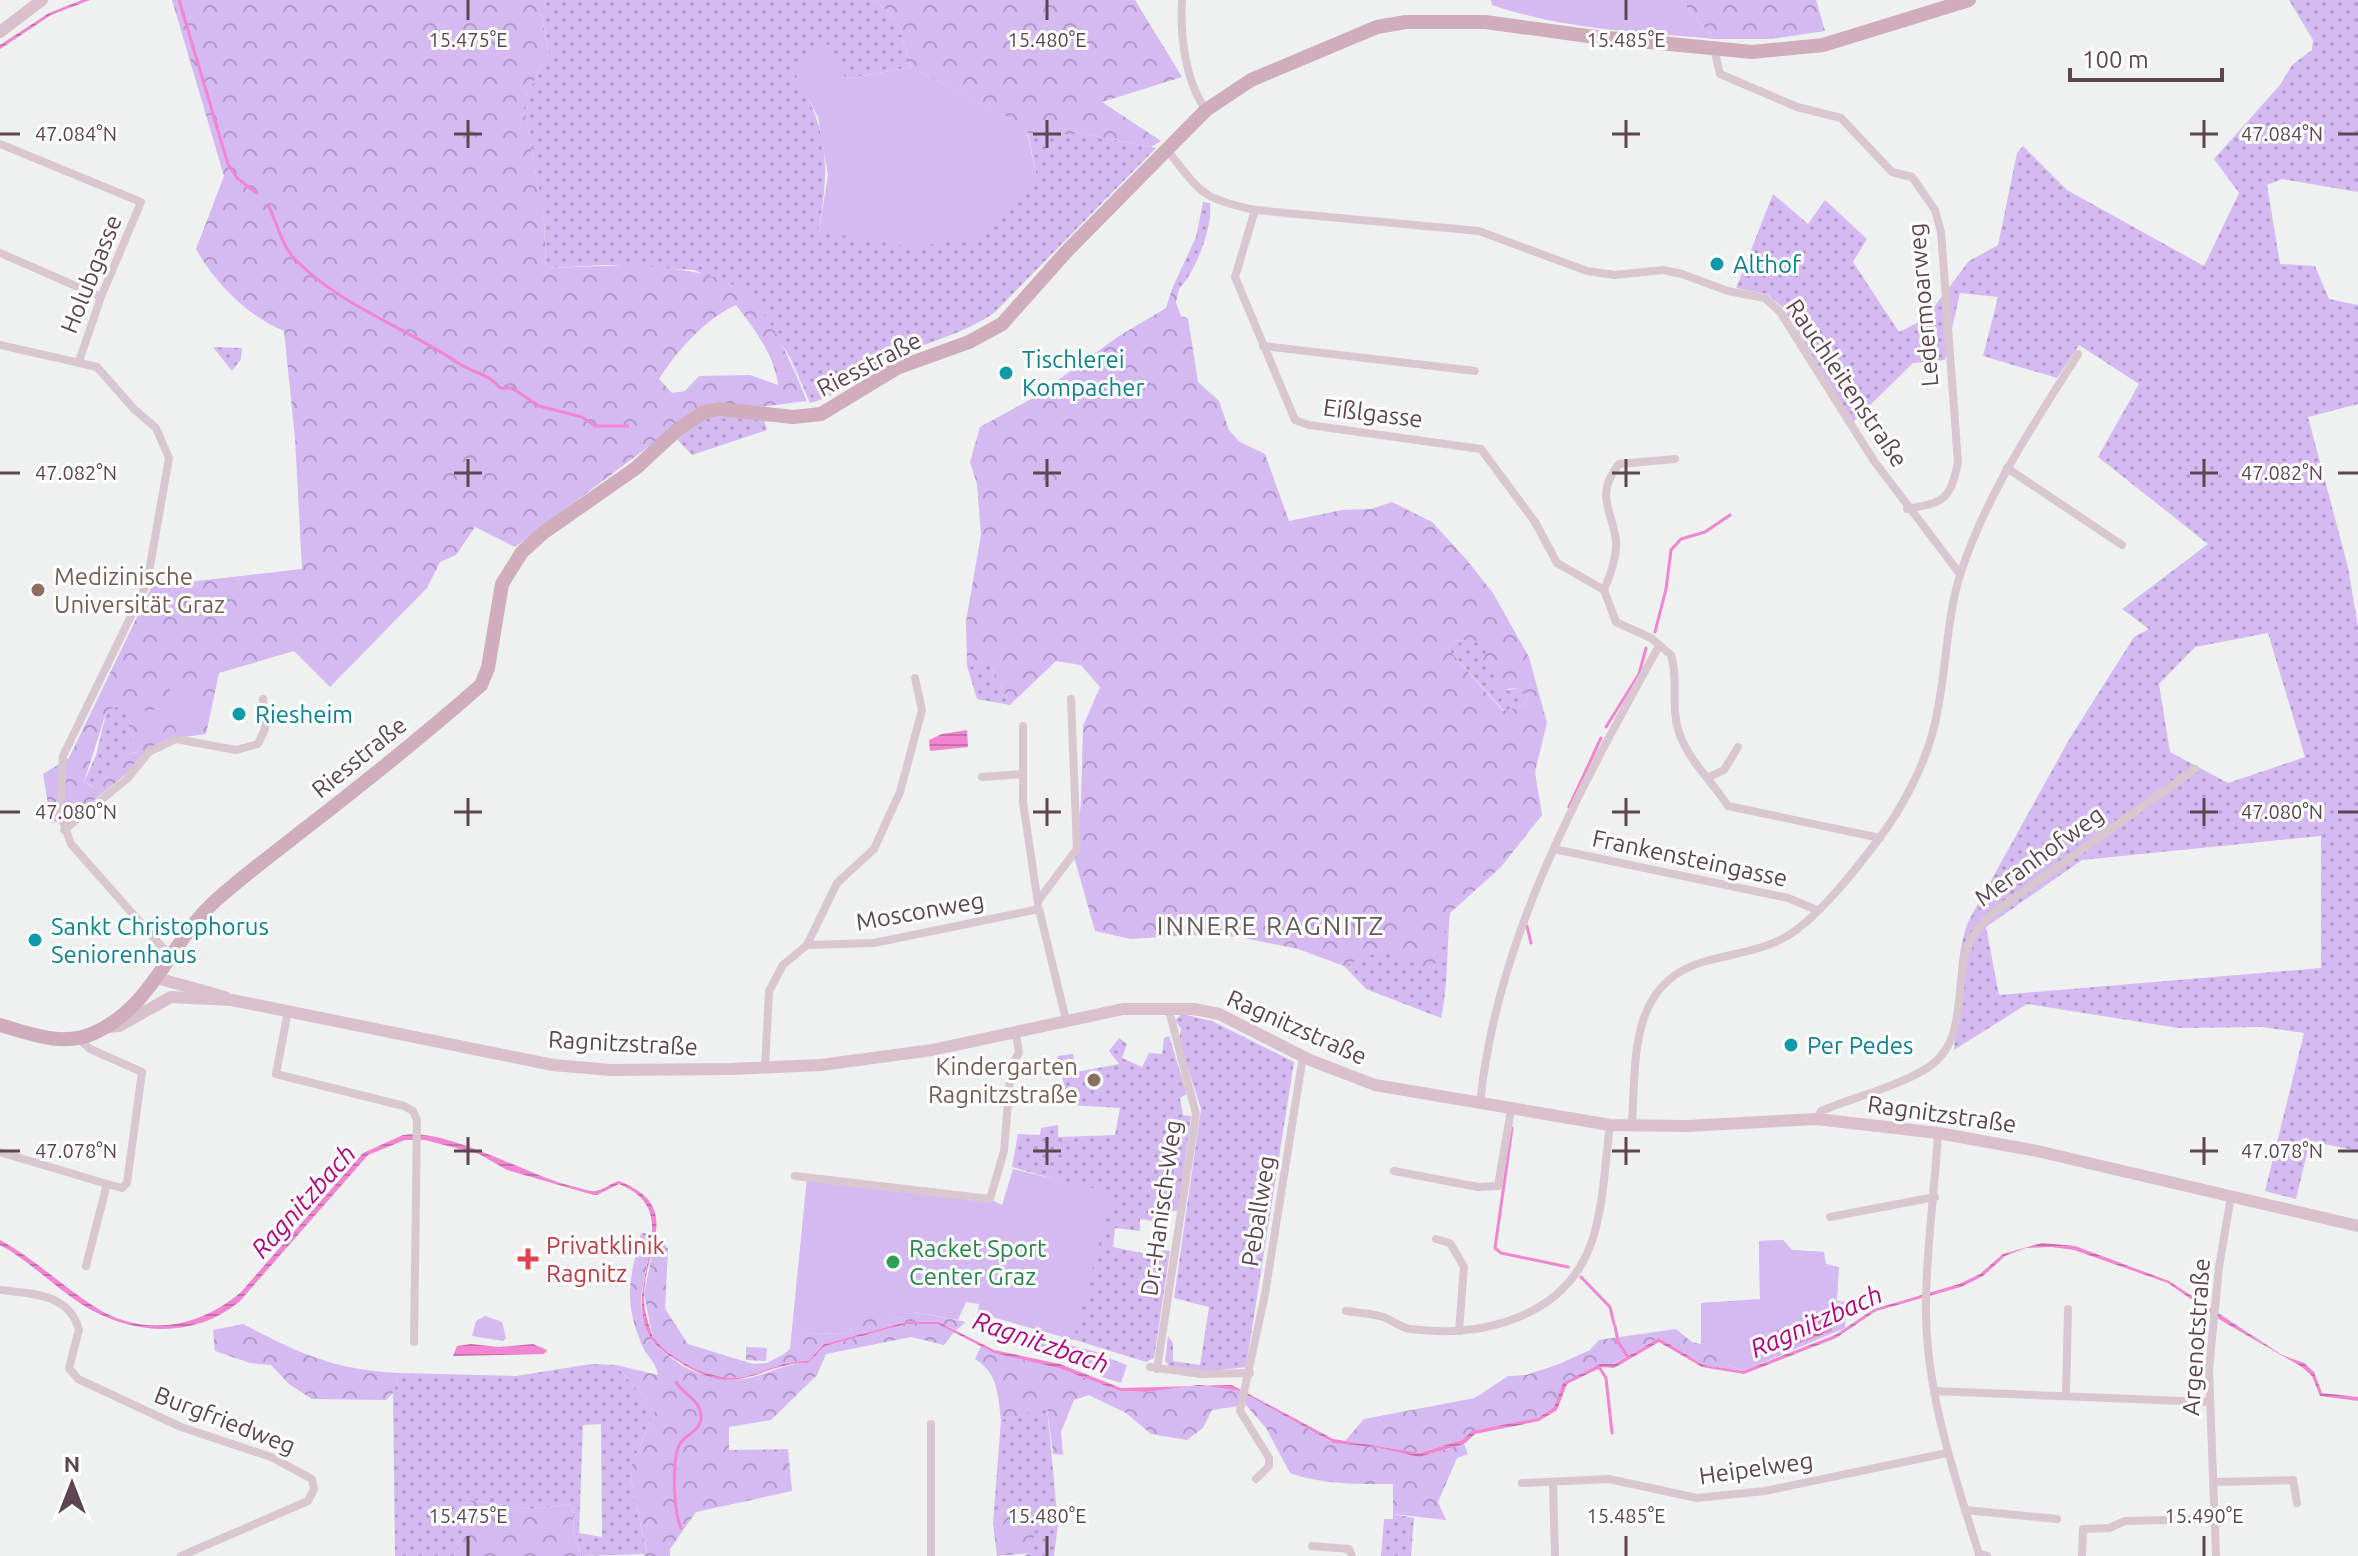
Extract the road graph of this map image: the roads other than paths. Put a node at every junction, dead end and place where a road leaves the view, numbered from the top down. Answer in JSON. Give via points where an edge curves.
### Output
{"nodes":[{"id":1,"x":42,"y":0,"type":"edge"},
{"id":2,"x":1182,"y":0,"type":"edge"},
{"id":3,"x":1969,"y":0,"type":"edge"},
{"id":4,"x":0,"y":32,"type":"edge"},
{"id":5,"x":1714,"y":49,"type":"junction"},
{"id":6,"x":1206,"y":110,"type":"junction"},
{"id":7,"x":0,"y":144,"type":"edge"},
{"id":8,"x":1167,"y":150,"type":"junction"},
{"id":9,"x":1255,"y":210,"type":"junction"},
{"id":10,"x":0,"y":253,"type":"edge"},
{"id":11,"x":101,"y":297,"type":"junction"},
{"id":12,"x":0,"y":345,"type":"edge"},
{"id":13,"x":1263,"y":346,"type":"junction"},
{"id":14,"x":2078,"y":354,"type":"dead end"},
{"id":15,"x":79,"y":361,"type":"junction"},
{"id":16,"x":1475,"y":371,"type":"dead end"},
{"id":17,"x":1675,"y":459,"type":"dead end"},
{"id":18,"x":2007,"y":468,"type":"junction"},
{"id":19,"x":1907,"y":509,"type":"junction"},
{"id":20,"x":2122,"y":545,"type":"dead end"},
{"id":21,"x":1960,"y":574,"type":"junction"},
{"id":22,"x":1604,"y":590,"type":"junction"},
{"id":23,"x":1659,"y":646,"type":"junction"},
{"id":24,"x":915,"y":678,"type":"dead end"},
{"id":25,"x":263,"y":699,"type":"dead end"},
{"id":26,"x":1071,"y":699,"type":"dead end"},
{"id":27,"x":1023,"y":726,"type":"dead end"},
{"id":28,"x":1738,"y":747,"type":"dead end"},
{"id":29,"x":2195,"y":769,"type":"dead end"},
{"id":30,"x":1023,"y":774,"type":"junction"},
{"id":31,"x":982,"y":777,"type":"dead end"},
{"id":32,"x":1709,"y":777,"type":"junction"},
{"id":33,"x":64,"y":830,"type":"junction"},
{"id":34,"x":1880,"y":838,"type":"junction"},
{"id":35,"x":1554,"y":849,"type":"junction"},
{"id":36,"x":1038,"y":905,"type":"junction"},
{"id":37,"x":1817,"y":910,"type":"junction"},
{"id":38,"x":807,"y":945,"type":"junction"},
{"id":39,"x":170,"y":956,"type":"junction"},
{"id":40,"x":156,"y":981,"type":"junction"},
{"id":41,"x":171,"y":997,"type":"junction"},
{"id":42,"x":232,"y":1000,"type":"junction"},
{"id":43,"x":1168,"y":1007,"type":"junction"},
{"id":44,"x":288,"y":1011,"type":"junction"},
{"id":45,"x":1066,"y":1020,"type":"junction"},
{"id":46,"x":0,"y":1025,"type":"edge"},
{"id":47,"x":105,"y":1027,"type":"junction"},
{"id":48,"x":1016,"y":1033,"type":"junction"},
{"id":49,"x":79,"y":1039,"type":"junction"},
{"id":50,"x":1303,"y":1056,"type":"junction"},
{"id":51,"x":765,"y":1068,"type":"junction"},
{"id":52,"x":1480,"y":1104,"type":"junction"},
{"id":53,"x":1511,"y":1110,"type":"junction"},
{"id":54,"x":1817,"y":1119,"type":"junction"},
{"id":55,"x":1610,"y":1125,"type":"junction"},
{"id":56,"x":1632,"y":1126,"type":"junction"},
{"id":57,"x":1938,"y":1133,"type":"junction"},
{"id":58,"x":0,"y":1152,"type":"edge"},
{"id":59,"x":1394,"y":1171,"type":"dead end"},
{"id":60,"x":795,"y":1176,"type":"dead end"},
{"id":61,"x":107,"y":1184,"type":"junction"},
{"id":62,"x":2231,"y":1196,"type":"junction"},
{"id":63,"x":1935,"y":1197,"type":"junction"},
{"id":64,"x":1830,"y":1217,"type":"dead end"},
{"id":65,"x":2358,"y":1226,"type":"edge"},
{"id":66,"x":1436,"y":1239,"type":"dead end"},
{"id":67,"x":86,"y":1266,"type":"dead end"},
{"id":68,"x":0,"y":1290,"type":"edge"},
{"id":69,"x":2068,"y":1309,"type":"dead end"},
{"id":70,"x":1346,"y":1311,"type":"dead end"},
{"id":71,"x":1459,"y":1331,"type":"junction"},
{"id":72,"x":414,"y":1342,"type":"dead end"},
{"id":73,"x":1250,"y":1373,"type":"junction"},
{"id":74,"x":1934,"y":1391,"type":"junction"},
{"id":75,"x":2066,"y":1396,"type":"junction"},
{"id":76,"x":2208,"y":1402,"type":"junction"},
{"id":77,"x":931,"y":1424,"type":"dead end"},
{"id":78,"x":1947,"y":1453,"type":"junction"},
{"id":79,"x":1256,"y":1479,"type":"dead end"},
{"id":80,"x":2214,"y":1482,"type":"junction"},
{"id":81,"x":1522,"y":1483,"type":"dead end"},
{"id":82,"x":1553,"y":1483,"type":"junction"},
{"id":83,"x":2297,"y":1503,"type":"dead end"},
{"id":84,"x":1965,"y":1510,"type":"junction"},
{"id":85,"x":2057,"y":1519,"type":"dead end"},
{"id":86,"x":2215,"y":1519,"type":"junction"},
{"id":87,"x":1312,"y":1546,"type":"dead end"},
{"id":88,"x":1979,"y":1555,"type":"edge"},
{"id":89,"x":181,"y":1556,"type":"edge"},
{"id":90,"x":931,"y":1556,"type":"edge"},
{"id":91,"x":1352,"y":1556,"type":"edge"},
{"id":92,"x":1555,"y":1556,"type":"edge"},
{"id":93,"x":2082,"y":1556,"type":"edge"},
{"id":94,"x":2216,"y":1556,"type":"edge"}],
"edges":[{"from":1,"to":4,"type":"main road"},
{"from":2,"to":6,"type":"street","via":[[1187,61]]},
{"from":3,"to":5,"type":"main road","name":"Riesstraße","via":[[1823,45],[1752,52]]},
{"from":5,"to":6,"type":"main road","name":"Riesstraße","via":[[1485,22],[1406,22],[1377,27],[1261,75]]},
{"from":5,"to":19,"type":"street","name":"Ledermoarweg","via":[[1720,74],[1797,107],[1841,118],[1892,172],[1912,177],[1935,210],[1958,462],[1949,496]]},
{"from":6,"to":8,"type":"main road","name":"Riesstraße"},
{"from":7,"to":11,"type":"street","name":"Holubgasse","via":[[141,202]]},
{"from":8,"to":9,"type":"street","name":"Rauchleitenstraße","via":[[1204,195]]},
{"from":8,"to":39,"type":"main road","name":"Riesstraße","via":[[1002,324],[897,368],[821,414],[704,412],[543,533],[522,552],[502,584],[481,685],[210,906]]},
{"from":9,"to":13,"type":"street","name":"Eißlgasse","via":[[1235,277]]},
{"from":9,"to":19,"type":"street","name":"Rauchleitenstraße","via":[[1479,231],[1587,271],[1615,275],[1663,270],[1765,298],[1780,312]]},
{"from":10,"to":11,"type":"street"},
{"from":11,"to":15,"type":"street","name":"Holubgasse"},
{"from":12,"to":15,"type":"street"},
{"from":13,"to":16,"type":"street"},
{"from":13,"to":22,"type":"street","name":"Eißlgasse","via":[[1289,413],[1300,423],[1485,452],[1557,563]]},
{"from":14,"to":18,"type":"street"},
{"from":15,"to":33,"type":"street","via":[[97,367],[156,428],[169,458],[147,583],[63,756],[59,791]]},
{"from":17,"to":22,"type":"street","via":[[1619,464],[1607,479],[1605,503],[1616,543]]},
{"from":18,"to":20,"type":"street"},
{"from":18,"to":21,"type":"street"},
{"from":19,"to":21,"type":"street","name":"Rauchleitenstraße"},
{"from":21,"to":34,"type":"street","via":[[1934,728],[1917,774]]},
{"from":22,"to":23,"type":"street","via":[[1616,622]]},
{"from":23,"to":32,"type":"street","via":[[1671,655],[1674,666],[1678,730],[1693,762]]},
{"from":23,"to":35,"type":"street","name":"Frankensteingasse"},
{"from":24,"to":38,"type":"street","via":[[922,710],[900,792],[874,849],[837,883]]},
{"from":25,"to":33,"type":"street","via":[[265,729],[258,744],[236,750],[176,739],[149,752],[127,779]]},
{"from":26,"to":36,"type":"street","via":[[1077,849]]},
{"from":27,"to":30,"type":"street"},
{"from":28,"to":32,"type":"street","via":[[1724,770]]},
{"from":29,"to":54,"type":"street","name":"Meranhofweg","via":[[1978,927],[1969,944],[1955,1030],[1925,1070],[1821,1111]]},
{"from":30,"to":31,"type":"street"},
{"from":30,"to":36,"type":"street","via":[[1026,840]]},
{"from":32,"to":34,"type":"street","via":[[1728,806]]},
{"from":33,"to":39,"type":"street"},
{"from":34,"to":37,"type":"street"},
{"from":35,"to":37,"type":"street","name":"Frankensteingasse","via":[[1788,898]]},
{"from":35,"to":52,"type":"street","name":"Frankensteingasse","via":[[1536,884],[1489,1033]]},
{"from":36,"to":38,"type":"street","name":"Mosconweg","via":[[874,943]]},
{"from":36,"to":45,"type":"street"},
{"from":37,"to":56,"type":"street","via":[[1785,938],[1686,966],[1657,989],[1638,1039]]},
{"from":38,"to":51,"type":"street","via":[[783,965],[769,991]]},
{"from":39,"to":40,"type":"main road","name":"Riesstraße"},
{"from":40,"to":41,"type":"main road"},
{"from":40,"to":42,"type":"main road","name":"Ragnitzstraße","via":[[211,990]]},
{"from":40,"to":47,"type":"main road","name":"Riesstraße"},
{"from":41,"to":42,"type":"main road","name":"Ragnitzstraße"},
{"from":41,"to":47,"type":"main road","via":[[119,1026]]},
{"from":42,"to":44,"type":"main road","name":"Ragnitzstraße"},
{"from":43,"to":45,"type":"main road","name":"Ragnitzstraße"},
{"from":43,"to":50,"type":"main road","name":"Ragnitzstraße","via":[[1219,1014]]},
{"from":43,"to":73,"type":"street","name":"Dr.-Hanisch-Weg","via":[[1196,1114],[1154,1368]]},
{"from":44,"to":51,"type":"main road","name":"Ragnitzstraße","via":[[553,1065],[611,1070]]},
{"from":44,"to":72,"type":"street","via":[[276,1074],[413,1111]]},
{"from":45,"to":48,"type":"main road","name":"Ragnitzstraße"},
{"from":46,"to":49,"type":"main road","name":"Riesstraße","via":[[36,1036]]},
{"from":47,"to":49,"type":"main road","name":"Riesstraße"},
{"from":48,"to":51,"type":"main road","name":"Ragnitzstraße","via":[[901,1054]]},
{"from":48,"to":60,"type":"street","via":[[1019,1053],[1011,1066],[1004,1151],[990,1199]]},
{"from":49,"to":61,"type":"street","via":[[142,1072],[127,1183],[122,1188]]},
{"from":50,"to":52,"type":"main road","name":"Ragnitzstraße","via":[[1375,1085]]},
{"from":50,"to":73,"type":"street","name":"Peballweg"},
{"from":52,"to":53,"type":"main road","name":"Ragnitzstraße"},
{"from":53,"to":55,"type":"main road","name":"Ragnitzstraße"},
{"from":53,"to":59,"type":"street","via":[[1498,1186]]},
{"from":54,"to":56,"type":"main road","name":"Ragnitzstraße"},
{"from":54,"to":57,"type":"main road","name":"Ragnitzstraße"},
{"from":55,"to":56,"type":"main road","name":"Ragnitzstraße"},
{"from":55,"to":71,"type":"street","via":[[1595,1230],[1574,1276],[1526,1315]]},
{"from":57,"to":62,"type":"main road","name":"Ragnitzstraße"},
{"from":57,"to":63,"type":"street"},
{"from":58,"to":61,"type":"street"},
{"from":61,"to":67,"type":"street"},
{"from":62,"to":65,"type":"main road","name":"Ragnitzstraße"},
{"from":62,"to":76,"type":"street","name":"Argenotstraße"},
{"from":63,"to":64,"type":"street"},
{"from":63,"to":74,"type":"street","via":[[1926,1298]]},
{"from":66,"to":71,"type":"street","via":[[1450,1243],[1464,1267]]},
{"from":68,"to":89,"type":"street","name":"Burgfriedweg","via":[[57,1300],[76,1319],[72,1376],[181,1427],[271,1457],[312,1479],[308,1501]]},
{"from":69,"to":75,"type":"street"},
{"from":70,"to":71,"type":"street","via":[[1389,1319],[1405,1328]]},
{"from":73,"to":79,"type":"street","name":"Peballweg","via":[[1240,1411],[1269,1458],[1269,1466]]},
{"from":74,"to":75,"type":"street"},
{"from":74,"to":78,"type":"street"},
{"from":75,"to":76,"type":"street"},
{"from":76,"to":80,"type":"street","name":"Argenotstraße"},
{"from":77,"to":90,"type":"street"},
{"from":78,"to":82,"type":"street","name":"Heipelweg","via":[[1765,1491],[1697,1498],[1609,1479]]},
{"from":78,"to":84,"type":"street"},
{"from":80,"to":83,"type":"street","via":[[2293,1480]]},
{"from":80,"to":86,"type":"street","name":"Argenotstraße"},
{"from":81,"to":82,"type":"street","name":"Heipelweg"},
{"from":82,"to":92,"type":"street"},
{"from":84,"to":85,"type":"street"},
{"from":84,"to":88,"type":"street"},
{"from":86,"to":93,"type":"street","via":[[2089,1526],[2080,1537]]},
{"from":86,"to":94,"type":"street","name":"Argenotstraße"},
{"from":87,"to":91,"type":"street","via":[[1349,1549]]}]}
